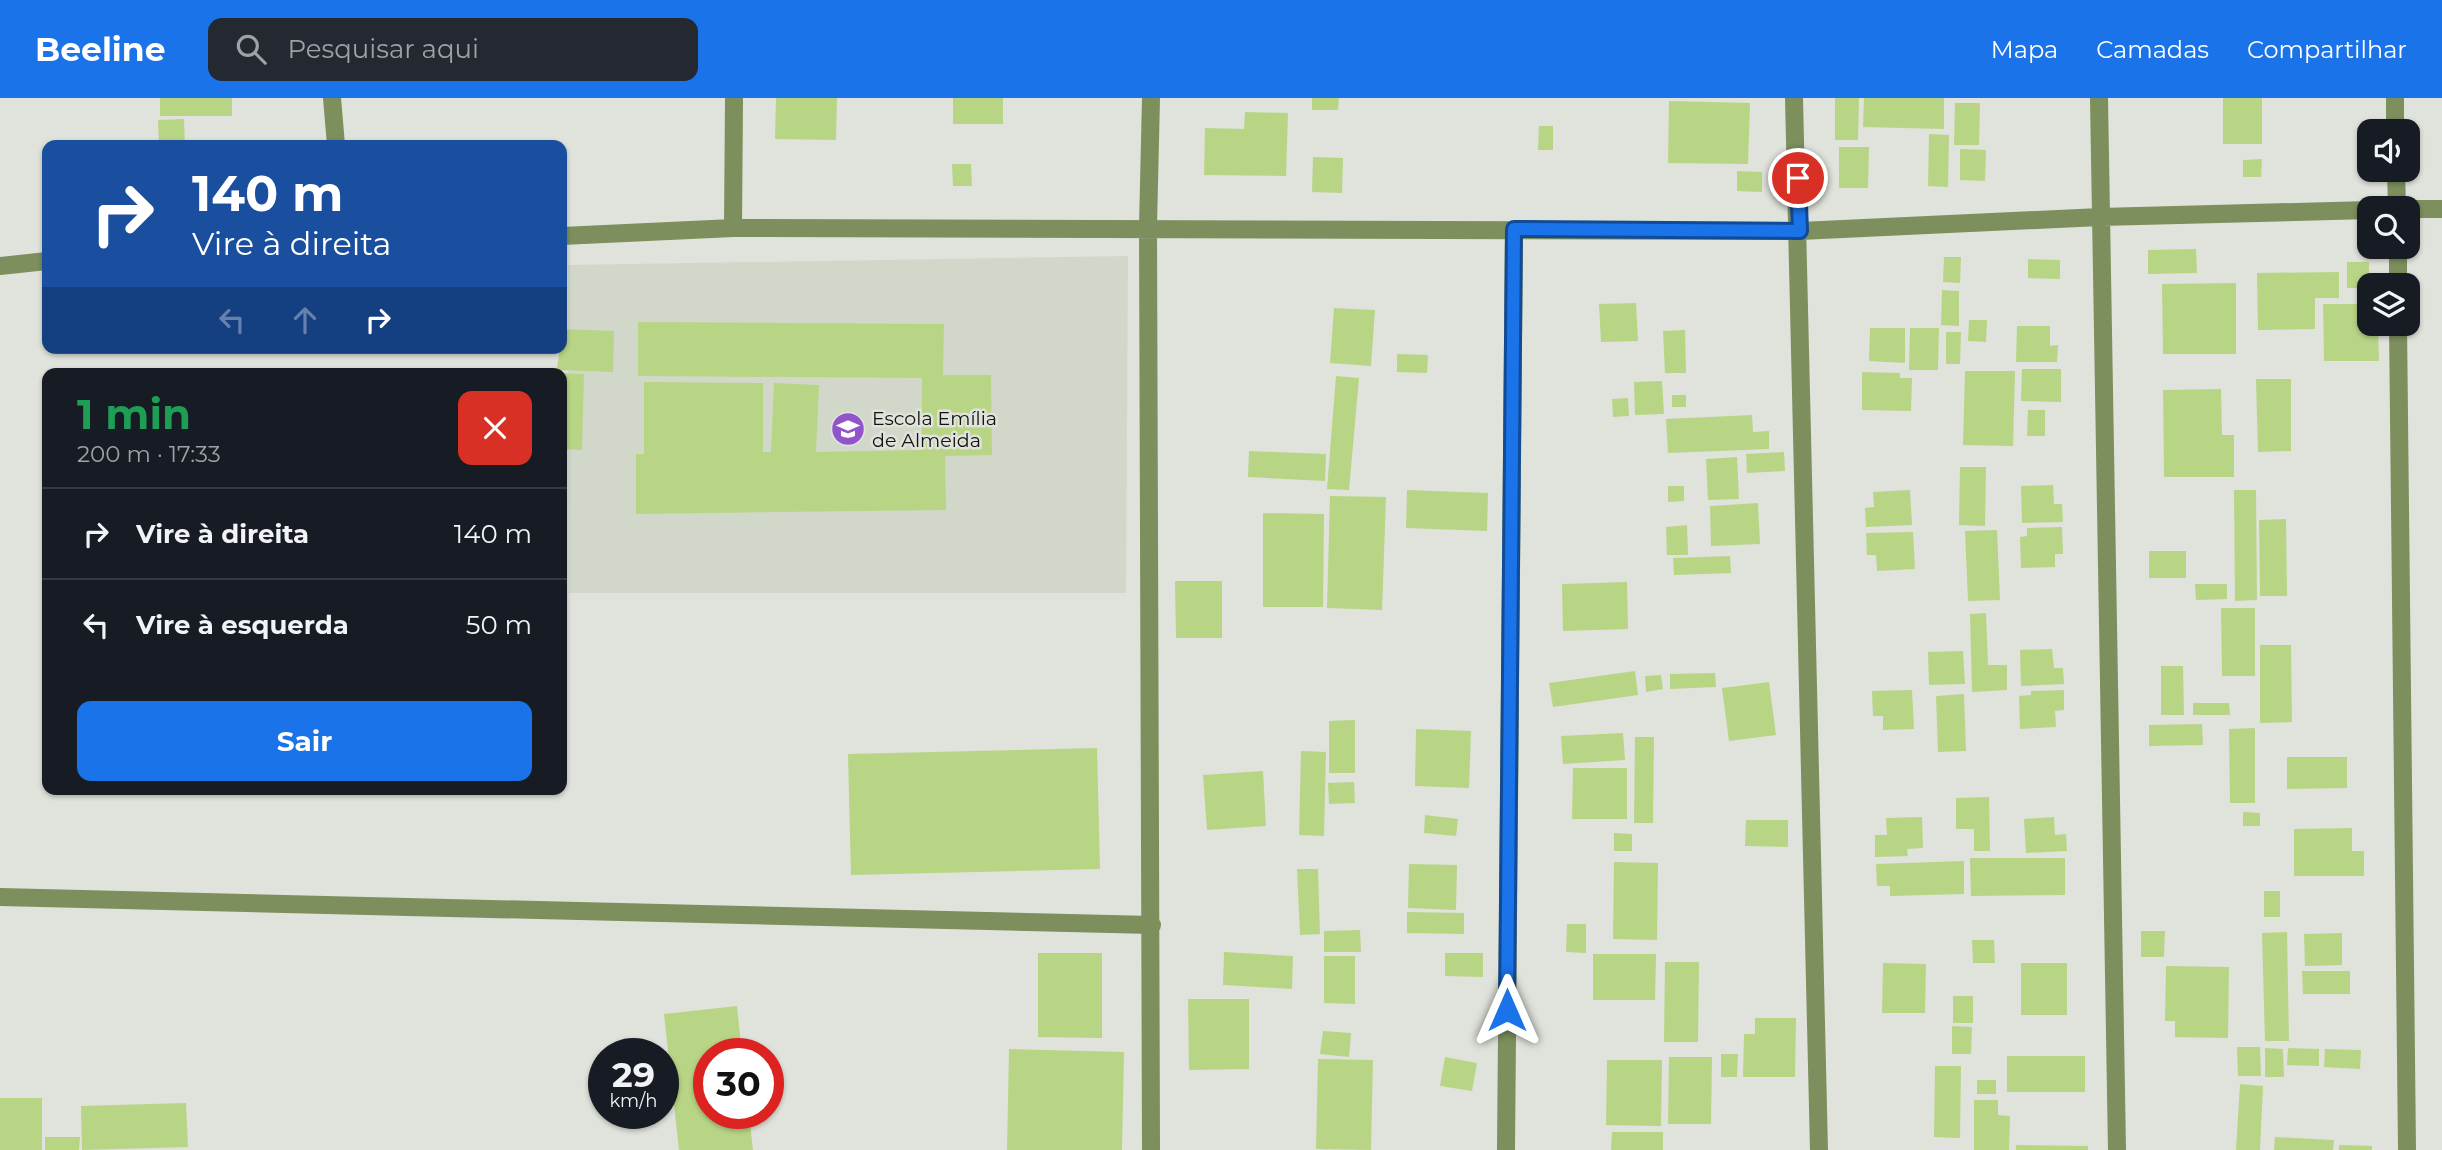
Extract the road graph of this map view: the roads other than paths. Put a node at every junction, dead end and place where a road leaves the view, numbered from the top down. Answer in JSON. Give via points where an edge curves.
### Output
{"nodes":[{"id":1,"x":332,"y":98,"type":"edge"},
{"id":2,"x":734,"y":98,"type":"edge"},
{"id":3,"x":1151,"y":98,"type":"edge"},
{"id":4,"x":1794,"y":98,"type":"edge"},
{"id":5,"x":2098,"y":98,"type":"edge"},
{"id":6,"x":2395,"y":98,"type":"edge"},
{"id":7,"x":2395,"y":119,"type":"edge"},
{"id":8,"x":336,"y":140,"type":"edge"},
{"id":9,"x":2420,"y":209,"type":"edge"},
{"id":10,"x":2442,"y":209,"type":"edge"},
{"id":11,"x":2357,"y":210,"type":"edge"},
{"id":12,"x":2100,"y":217,"type":"junction"},
{"id":13,"x":1148,"y":227,"type":"junction"},
{"id":14,"x":733,"y":228,"type":"junction"},
{"id":15,"x":1514,"y":229,"type":"junction"},
{"id":16,"x":1800,"y":231,"type":"junction"},
{"id":17,"x":567,"y":236,"type":"edge"},
{"id":18,"x":42,"y":262,"type":"edge"},
{"id":19,"x":0,"y":266,"type":"edge"},
{"id":20,"x":2399,"y":336,"type":"edge"},
{"id":21,"x":0,"y":897,"type":"edge"},
{"id":22,"x":1152,"y":925,"type":"junction"},
{"id":23,"x":1151,"y":1150,"type":"edge"},
{"id":24,"x":1506,"y":1150,"type":"edge"},
{"id":25,"x":1819,"y":1150,"type":"edge"},
{"id":26,"x":2117,"y":1150,"type":"edge"},
{"id":27,"x":2407,"y":1150,"type":"edge"}],
"edges":[{"from":1,"to":8,"type":"street"},
{"from":2,"to":14,"type":"street"},
{"from":3,"to":13,"type":"street"},
{"from":4,"to":16,"type":"street"},
{"from":5,"to":12,"type":"street"},
{"from":6,"to":7,"type":"street"},
{"from":9,"to":10,"type":"street"},
{"from":11,"to":12,"type":"street"},
{"from":12,"to":16,"type":"street"},
{"from":12,"to":26,"type":"street"},
{"from":13,"to":14,"type":"street"},
{"from":13,"to":15,"type":"street"},
{"from":13,"to":22,"type":"street"},
{"from":14,"to":17,"type":"street"},
{"from":15,"to":16,"type":"street"},
{"from":15,"to":24,"type":"street"},
{"from":16,"to":25,"type":"street"},
{"from":18,"to":19,"type":"street"},
{"from":20,"to":27,"type":"street"},
{"from":21,"to":22,"type":"street"},
{"from":22,"to":23,"type":"street"}]}
